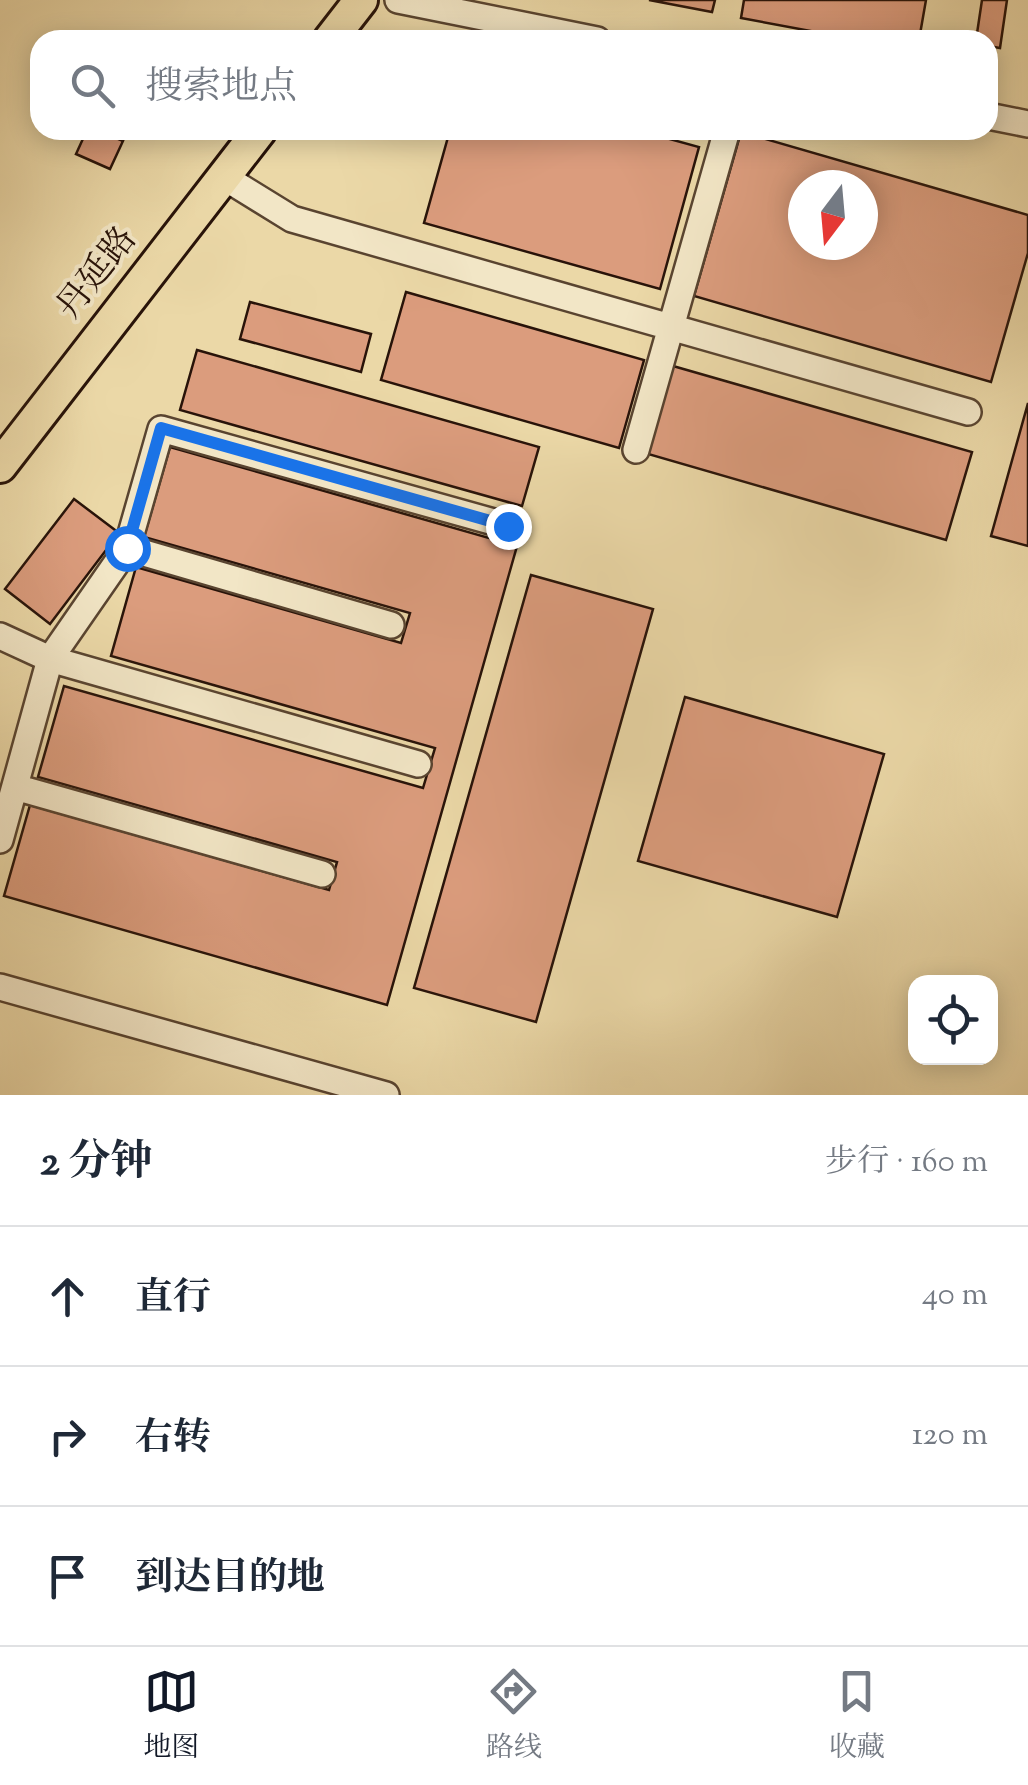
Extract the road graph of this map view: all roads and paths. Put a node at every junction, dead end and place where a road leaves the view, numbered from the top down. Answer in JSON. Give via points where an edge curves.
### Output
{"nodes":[{"id":1,"x":360,"y":0,"type":"edge"},
{"id":2,"x":398,"y":0,"type":"edge"},
{"id":3,"x":338,"y":30,"type":"edge"},
{"id":4,"x":547,"y":30,"type":"edge"},
{"id":5,"x":998,"y":118,"type":"edge"},
{"id":6,"x":1028,"y":124,"type":"edge"},
{"id":7,"x":252,"y":140,"type":"edge"},
{"id":8,"x":723,"y":140,"type":"edge"},
{"id":9,"x":224,"y":176,"type":"junction"},
{"id":10,"x":671,"y":327,"type":"junction"},
{"id":11,"x":968,"y":412,"type":"dead end"},
{"id":12,"x":636,"y":450,"type":"dead end"},
{"id":13,"x":0,"y":466,"type":"edge"},
{"id":14,"x":508,"y":526,"type":"dead end"},
{"id":15,"x":127,"y":548,"type":"junction"},
{"id":16,"x":391,"y":625,"type":"dead end"},
{"id":17,"x":0,"y":636,"type":"edge"},
{"id":18,"x":50,"y":658,"type":"junction"},
{"id":19,"x":418,"y":764,"type":"dead end"},
{"id":20,"x":15,"y":787,"type":"junction"},
{"id":21,"x":0,"y":840,"type":"edge"},
{"id":22,"x":322,"y":874,"type":"dead end"},
{"id":23,"x":0,"y":986,"type":"edge"},
{"id":24,"x":386,"y":1095,"type":"edge"}],
"edges":[{"from":1,"to":3,"type":"main road"},
{"from":2,"to":4,"type":"street"},
{"from":5,"to":6,"type":"street"},
{"from":7,"to":9,"type":"main road","name":"丹延路"},
{"from":8,"to":10,"type":"street"},
{"from":9,"to":10,"type":"street","via":[[292,219]]},
{"from":9,"to":13,"type":"main road","name":"丹延路"},
{"from":10,"to":11,"type":"street"},
{"from":10,"to":12,"type":"street"},
{"from":14,"to":15,"type":"street","via":[[161,428]]},
{"from":15,"to":16,"type":"street"},
{"from":15,"to":18,"type":"street"},
{"from":17,"to":18,"type":"street"},
{"from":18,"to":19,"type":"street"},
{"from":18,"to":20,"type":"street"},
{"from":20,"to":21,"type":"street"},
{"from":20,"to":22,"type":"street"},
{"from":23,"to":24,"type":"street"}]}
